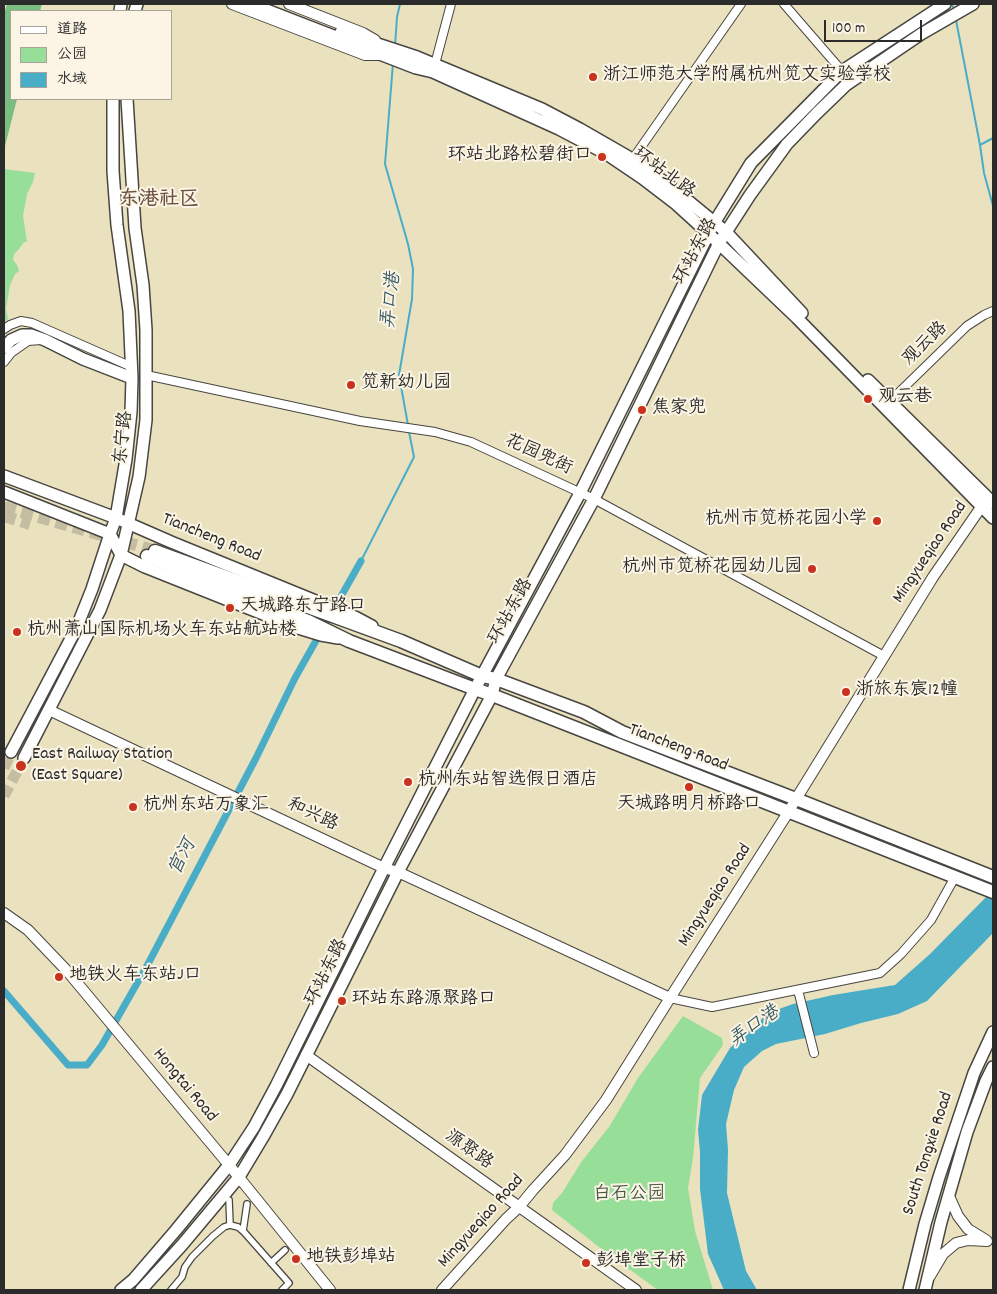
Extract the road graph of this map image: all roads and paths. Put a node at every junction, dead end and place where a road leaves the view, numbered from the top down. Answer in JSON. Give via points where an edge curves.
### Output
{"nodes":[{"id":1,"x":232,"y":4,"type":"edge"},
{"id":2,"x":250,"y":4,"type":"edge"},
{"id":3,"x":270,"y":4,"type":"edge"},
{"id":4,"x":289,"y":4,"type":"edge"},
{"id":5,"x":451,"y":4,"type":"edge"},
{"id":6,"x":741,"y":4,"type":"edge"},
{"id":7,"x":784,"y":4,"type":"edge"},
{"id":8,"x":946,"y":4,"type":"edge"},
{"id":9,"x":971,"y":5,"type":"edge"},
{"id":10,"x":383,"y":50,"type":"junction"},
{"id":11,"x":434,"y":68,"type":"junction"},
{"id":12,"x":842,"y":71,"type":"junction"},
{"id":13,"x":113,"y":100,"type":"edge"},
{"id":14,"x":127,"y":100,"type":"edge"},
{"id":15,"x":632,"y":160,"type":"junction"},
{"id":16,"x":714,"y":223,"type":"junction"},
{"id":17,"x":726,"y":232,"type":"junction"},
{"id":18,"x":710,"y":234,"type":"junction"},
{"id":19,"x":719,"y":243,"type":"junction"},
{"id":20,"x":993,"y":311,"type":"edge"},
{"id":21,"x":4,"y":329,"type":"edge"},
{"id":22,"x":45,"y":340,"type":"junction"},
{"id":23,"x":4,"y":348,"type":"edge"},
{"id":24,"x":4,"y":362,"type":"edge"},
{"id":25,"x":132,"y":373,"type":"junction"},
{"id":26,"x":146,"y":375,"type":"junction"},
{"id":27,"x":887,"y":404,"type":"junction"},
{"id":28,"x":4,"y":476,"type":"edge"},
{"id":29,"x":4,"y":492,"type":"edge"},
{"id":30,"x":580,"y":493,"type":"junction"},
{"id":31,"x":594,"y":499,"type":"junction"},
{"id":32,"x":988,"y":502,"type":"edge"},
{"id":33,"x":116,"y":518,"type":"junction"},
{"id":34,"x":993,"y":518,"type":"edge"},
{"id":35,"x":129,"y":523,"type":"junction"},
{"id":36,"x":110,"y":534,"type":"junction"},
{"id":37,"x":121,"y":555,"type":"junction"},
{"id":38,"x":319,"y":607,"type":"junction"},
{"id":39,"x":308,"y":626,"type":"junction"},
{"id":40,"x":350,"y":641,"type":"junction"},
{"id":41,"x":884,"y":656,"type":"junction"},
{"id":42,"x":482,"y":676,"type":"junction"},
{"id":43,"x":496,"y":679,"type":"junction"},
{"id":44,"x":475,"y":689,"type":"junction"},
{"id":45,"x":492,"y":695,"type":"junction"},
{"id":46,"x":49,"y":710,"type":"junction"},
{"id":47,"x":11,"y":752,"type":"tunnel mouth"},
{"id":48,"x":24,"y":758,"type":"tunnel mouth"},
{"id":49,"x":796,"y":799,"type":"junction"},
{"id":50,"x":789,"y":811,"type":"junction"},
{"id":51,"x":384,"y":868,"type":"junction"},
{"id":52,"x":398,"y":872,"type":"junction"},
{"id":53,"x":955,"y":877,"type":"junction"},
{"id":54,"x":993,"y":877,"type":"edge"},
{"id":55,"x":989,"y":890,"type":"edge"},
{"id":56,"x":4,"y":914,"type":"edge"},
{"id":57,"x":798,"y":990,"type":"junction"},
{"id":58,"x":670,"y":998,"type":"junction"},
{"id":59,"x":993,"y":1032,"type":"edge"},
{"id":60,"x":814,"y":1053,"type":"dead end"},
{"id":61,"x":306,"y":1055,"type":"junction"},
{"id":62,"x":993,"y":1066,"type":"edge"},
{"id":63,"x":229,"y":1165,"type":"junction"},
{"id":64,"x":238,"y":1177,"type":"junction"},
{"id":65,"x":949,"y":1196,"type":"junction"},
{"id":66,"x":229,"y":1200,"type":"dead end"},
{"id":67,"x":248,"y":1204,"type":"dead end"},
{"id":68,"x":519,"y":1207,"type":"junction"},
{"id":69,"x":230,"y":1225,"type":"junction"},
{"id":70,"x":243,"y":1231,"type":"junction"},
{"id":71,"x":990,"y":1242,"type":"edge"},
{"id":72,"x":285,"y":1250,"type":"dead end"},
{"id":73,"x":271,"y":1263,"type":"junction"},
{"id":74,"x":926,"y":1286,"type":"edge"},
{"id":75,"x":121,"y":1290,"type":"edge"},
{"id":76,"x":141,"y":1290,"type":"edge"},
{"id":77,"x":170,"y":1290,"type":"edge"},
{"id":78,"x":282,"y":1290,"type":"edge"},
{"id":79,"x":330,"y":1290,"type":"edge"},
{"id":80,"x":442,"y":1290,"type":"edge"},
{"id":81,"x":636,"y":1290,"type":"edge"},
{"id":82,"x":909,"y":1290,"type":"edge"}],
"edges":[{"from":1,"to":10,"type":"street","via":[[365,55]]},
{"from":2,"to":10,"type":"main road","name":"环站北路"},
{"from":3,"to":10,"type":"main road","name":"环站北路"},
{"from":4,"to":10,"type":"street","via":[[363,33]]},
{"from":5,"to":11,"type":"street"},
{"from":6,"to":15,"type":"street"},
{"from":7,"to":12,"type":"street"},
{"from":8,"to":12,"type":"main road","name":"环站东路"},
{"from":9,"to":17,"type":"main road","name":"环站东路","via":[[928,29],[846,85],[787,144]]},
{"from":10,"to":11,"type":"main road","name":"环站北路"},
{"from":11,"to":15,"type":"main road","name":"环站北路","via":[[542,109]]},
{"from":11,"to":18,"type":"main road","name":"环站北路","via":[[605,153],[676,204]]},
{"from":12,"to":16,"type":"main road","name":"环站东路","via":[[751,164]]},
{"from":13,"to":25,"type":"main road","name":"东宁路","via":[[113,171],[129,311]]},
{"from":14,"to":26,"type":"main road","name":"东宁路","via":[[135,228],[143,285]]},
{"from":15,"to":16,"type":"main road","name":"环站北路","via":[[670,186]]},
{"from":16,"to":17,"type":"main road","name":"环站北路"},
{"from":16,"to":18,"type":"main road","name":"环站东路"},
{"from":17,"to":19,"type":"main road","name":"环站东路"},
{"from":17,"to":27,"type":"main road","name":"环站北路"},
{"from":18,"to":19,"type":"main road","name":"环站北路"},
{"from":18,"to":30,"type":"main road","name":"环站东路"},
{"from":19,"to":27,"type":"main road","name":"环站北路"},
{"from":19,"to":31,"type":"main road","name":"环站东路"},
{"from":20,"to":27,"type":"street","name":"观云路","via":[[967,326]]},
{"from":21,"to":25,"type":"street","via":[[21,321],[32,323]]},
{"from":22,"to":23,"type":"main road","via":[[22,335]]},
{"from":22,"to":24,"type":"street","via":[[28,341]]},
{"from":22,"to":25,"type":"main road","via":[[83,359]]},
{"from":25,"to":33,"type":"main road","name":"东宁路","via":[[126,459]]},
{"from":26,"to":30,"type":"street","name":"花园兜街","via":[[360,421],[435,432],[478,445]]},
{"from":26,"to":35,"type":"main road","name":"东宁路","via":[[146,420]]},
{"from":27,"to":32,"type":"main road","name":"环站北路"},
{"from":28,"to":33,"type":"main road","name":"Tiancheng Road"},
{"from":29,"to":36,"type":"main road"},
{"from":30,"to":31,"type":"street","name":"花园兜街"},
{"from":30,"to":42,"type":"main road","name":"环站东路"},
{"from":31,"to":41,"type":"street","name":"花园兜街"},
{"from":31,"to":43,"type":"main road","name":"环站东路"},
{"from":32,"to":34,"type":"main road","name":"环站北路"},
{"from":32,"to":41,"type":"street","name":"Mingyueqiao Road","via":[[933,577]]},
{"from":33,"to":35,"type":"main road","name":"Tiancheng Road"},
{"from":33,"to":36,"type":"main road","name":"东宁路"},
{"from":35,"to":37,"type":"main road","name":"东宁路"},
{"from":35,"to":38,"type":"main road","name":"Tiancheng Road"},
{"from":36,"to":37,"type":"main road"},
{"from":36,"to":47,"type":"main road","name":"东宁路","via":[[76,629]]},
{"from":37,"to":39,"type":"main road","name":"Tiancheng Road","via":[[145,568]]},
{"from":37,"to":46,"type":"main road","name":"东宁路","via":[[100,610]]},
{"from":38,"to":39,"type":"main road","name":"Tiancheng Road","via":[[150,553]]},
{"from":38,"to":42,"type":"main road","name":"Tiancheng Road"},
{"from":39,"to":40,"type":"main road","name":"Tiancheng Road"},
{"from":39,"to":40,"type":"main road","name":"Tiancheng Road","via":[[321,635]]},
{"from":40,"to":44,"type":"main road","name":"Tiancheng Road"},
{"from":41,"to":49,"type":"street","name":"Mingyueqiao Road"},
{"from":42,"to":43,"type":"main road","name":"Tiancheng Road"},
{"from":42,"to":44,"type":"main road","name":"环站东路"},
{"from":43,"to":45,"type":"main road","name":"环站东路"},
{"from":43,"to":49,"type":"main road","name":"Tiancheng Road"},
{"from":44,"to":45,"type":"main road","name":"Tiancheng Road"},
{"from":44,"to":51,"type":"main road","name":"环站东路"},
{"from":45,"to":50,"type":"main road","name":"Tiancheng Road"},
{"from":45,"to":52,"type":"main road","name":"环站东路"},
{"from":46,"to":48,"type":"main road","name":"东宁路"},
{"from":46,"to":51,"type":"street","name":"和兴路"},
{"from":49,"to":50,"type":"street","name":"Mingyueqiao Road"},
{"from":49,"to":54,"type":"main road","name":"Tiancheng Road"},
{"from":50,"to":53,"type":"main road","name":"Tiancheng Road"},
{"from":50,"to":58,"type":"street","name":"Mingyueqiao Road"},
{"from":51,"to":52,"type":"street","name":"和兴路"},
{"from":51,"to":63,"type":"main road","name":"环站东路","via":[[276,1086]]},
{"from":52,"to":58,"type":"street","name":"和兴路"},
{"from":52,"to":61,"type":"main road","name":"环站东路"},
{"from":53,"to":55,"type":"main road","name":"Tiancheng Road"},
{"from":53,"to":57,"type":"street","via":[[931,920],[880,973]]},
{"from":56,"to":63,"type":"street","name":"Hongtai Road","via":[[28,930],[68,972]]},
{"from":57,"to":58,"type":"street","via":[[712,1007]]},
{"from":57,"to":60,"type":"street"},
{"from":58,"to":68,"type":"street","name":"Mingyueqiao Road","via":[[606,1100],[565,1155]]},
{"from":59,"to":82,"type":"main road","name":"South Tongxie Road","via":[[974,1073],[939,1177]]},
{"from":61,"to":64,"type":"main road","name":"环站东路","via":[[264,1137]]},
{"from":61,"to":68,"type":"street","name":"源聚路"},
{"from":62,"to":65,"type":"main road","via":[[967,1132]]},
{"from":63,"to":64,"type":"street","name":"Hongtai Road"},
{"from":63,"to":75,"type":"main road","name":"环站东路","via":[[133,1280]]},
{"from":64,"to":76,"type":"main road","name":"环站东路"},
{"from":64,"to":79,"type":"street","name":"Hongtai Road"},
{"from":65,"to":71,"type":"street","via":[[968,1229]]},
{"from":65,"to":74,"type":"main road"},
{"from":66,"to":69,"type":"street"},
{"from":67,"to":70,"type":"street"},
{"from":68,"to":80,"type":"street","name":"Mingyueqiao Road"},
{"from":68,"to":81,"type":"street","name":"源聚路"},
{"from":69,"to":70,"type":"street"},
{"from":69,"to":77,"type":"street","via":[[213,1236],[192,1257],[182,1277]]},
{"from":70,"to":73,"type":"street"},
{"from":71,"to":74,"type":"street","via":[[968,1240],[956,1243],[943,1254]]},
{"from":72,"to":73,"type":"street"},
{"from":73,"to":78,"type":"street","via":[[290,1283]]}]}
